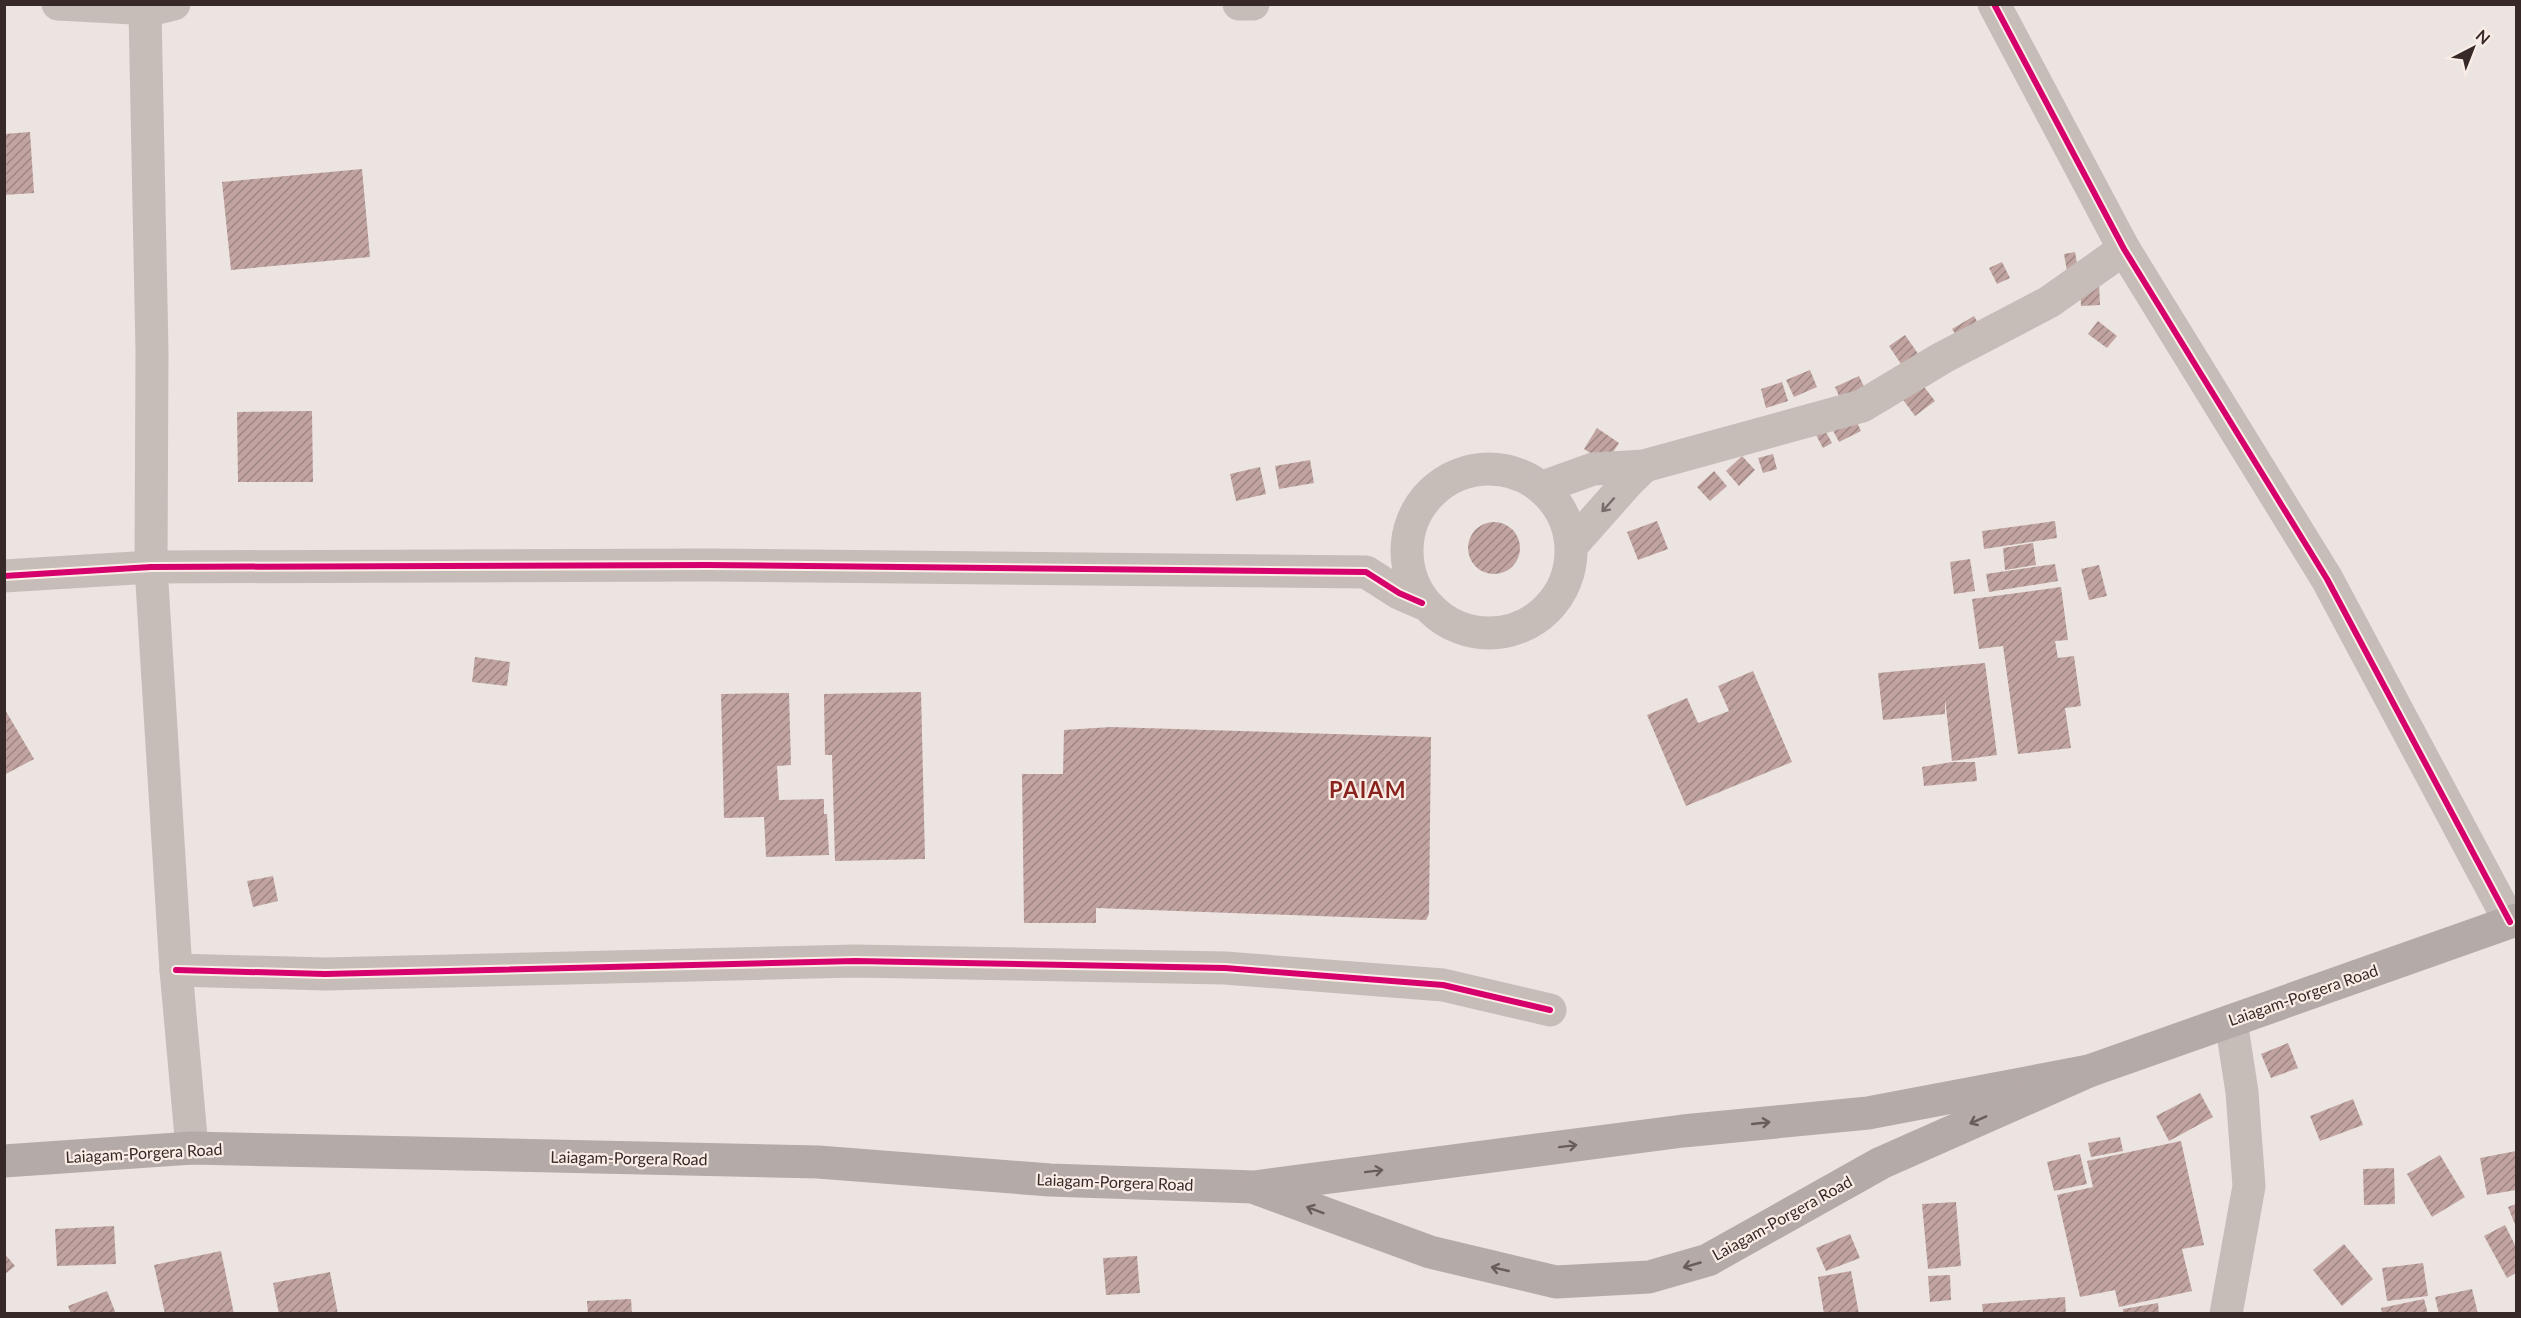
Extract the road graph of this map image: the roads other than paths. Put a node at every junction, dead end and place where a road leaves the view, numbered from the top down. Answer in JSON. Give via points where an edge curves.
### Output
{"nodes":[{"id":1,"x":58,"y":4,"type":"edge"},
{"id":2,"x":1239,"y":4,"type":"edge"},
{"id":3,"x":1253,"y":4,"type":"edge"},
{"id":4,"x":1994,"y":4,"type":"edge"},
{"id":5,"x":159,"y":8,"type":"edge"},
{"id":6,"x":2124,"y":249,"type":"junction"},
{"id":7,"x":1644,"y":466,"type":"junction"},
{"id":8,"x":1543,"y":487,"type":"junction"},
{"id":9,"x":1416,"y":510,"type":"junction"},
{"id":10,"x":1573,"y":544,"type":"junction"},
{"id":11,"x":151,"y":567,"type":"junction"},
{"id":12,"x":1366,"y":572,"type":"junction"},
{"id":13,"x":4,"y":576,"type":"edge"},
{"id":14,"x":1422,"y":603,"type":"junction"},
{"id":15,"x":2513,"y":921,"type":"edge"},
{"id":16,"x":176,"y":970,"type":"junction"},
{"id":17,"x":1550,"y":1010,"type":"dead end"},
{"id":18,"x":2231,"y":1021,"type":"junction"},
{"id":19,"x":2089,"y":1071,"type":"junction"},
{"id":20,"x":192,"y":1148,"type":"junction"},
{"id":21,"x":4,"y":1161,"type":"edge"},
{"id":22,"x":1254,"y":1187,"type":"junction"},
{"id":23,"x":2226,"y":1314,"type":"edge"}],
"edges":[{"from":1,"to":5,"type":"street"},
{"from":2,"to":3,"type":"street"},
{"from":4,"to":6,"type":"street"},
{"from":5,"to":11,"type":"street"},
{"from":6,"to":7,"type":"street","via":[[2049,302],[1942,358],[1863,406]]},
{"from":6,"to":15,"type":"street","via":[[2327,579]]},
{"from":7,"to":8,"type":"street","via":[[1593,470]]},
{"from":7,"to":10,"type":"street","one_way":true},
{"from":8,"to":9,"type":"street","via":[[1515,472],[1474,468],[1437,485]]},
{"from":8,"to":10,"type":"street","via":[[1563,513]]},
{"from":9,"to":12,"type":"street"},
{"from":9,"to":14,"type":"street","via":[[1405,557]]},
{"from":10,"to":14,"type":"street","via":[[1563,592],[1527,627],[1479,635],[1434,615]]},
{"from":11,"to":12,"type":"street","via":[[708,564]]},
{"from":11,"to":13,"type":"street"},
{"from":11,"to":16,"type":"street"},
{"from":12,"to":14,"type":"street"},
{"from":15,"to":18,"type":"main road","name":"Laiagam-Porgera Road"},
{"from":16,"to":17,"type":"street","via":[[325,974],[855,961],[1225,968],[1443,985]]},
{"from":16,"to":20,"type":"street"},
{"from":18,"to":19,"type":"main road","name":"Laiagam-Porgera Road"},
{"from":18,"to":23,"type":"street","via":[[2242,1092],[2249,1186]]},
{"from":22,"to":19,"type":"main road","name":"Laiagam-Porgera Road","one_way":true,"via":[[1683,1131],[1868,1113]]},
{"from":19,"to":22,"type":"main road","name":"Laiagam-Porgera Road","one_way":true,"via":[[1881,1163],[1708,1260],[1649,1278],[1556,1282],[1430,1252]]},
{"from":20,"to":21,"type":"main road","name":"Laiagam-Porgera Road"},
{"from":20,"to":22,"type":"main road","name":"Laiagam-Porgera Road","via":[[818,1162],[1050,1180]]}]}
